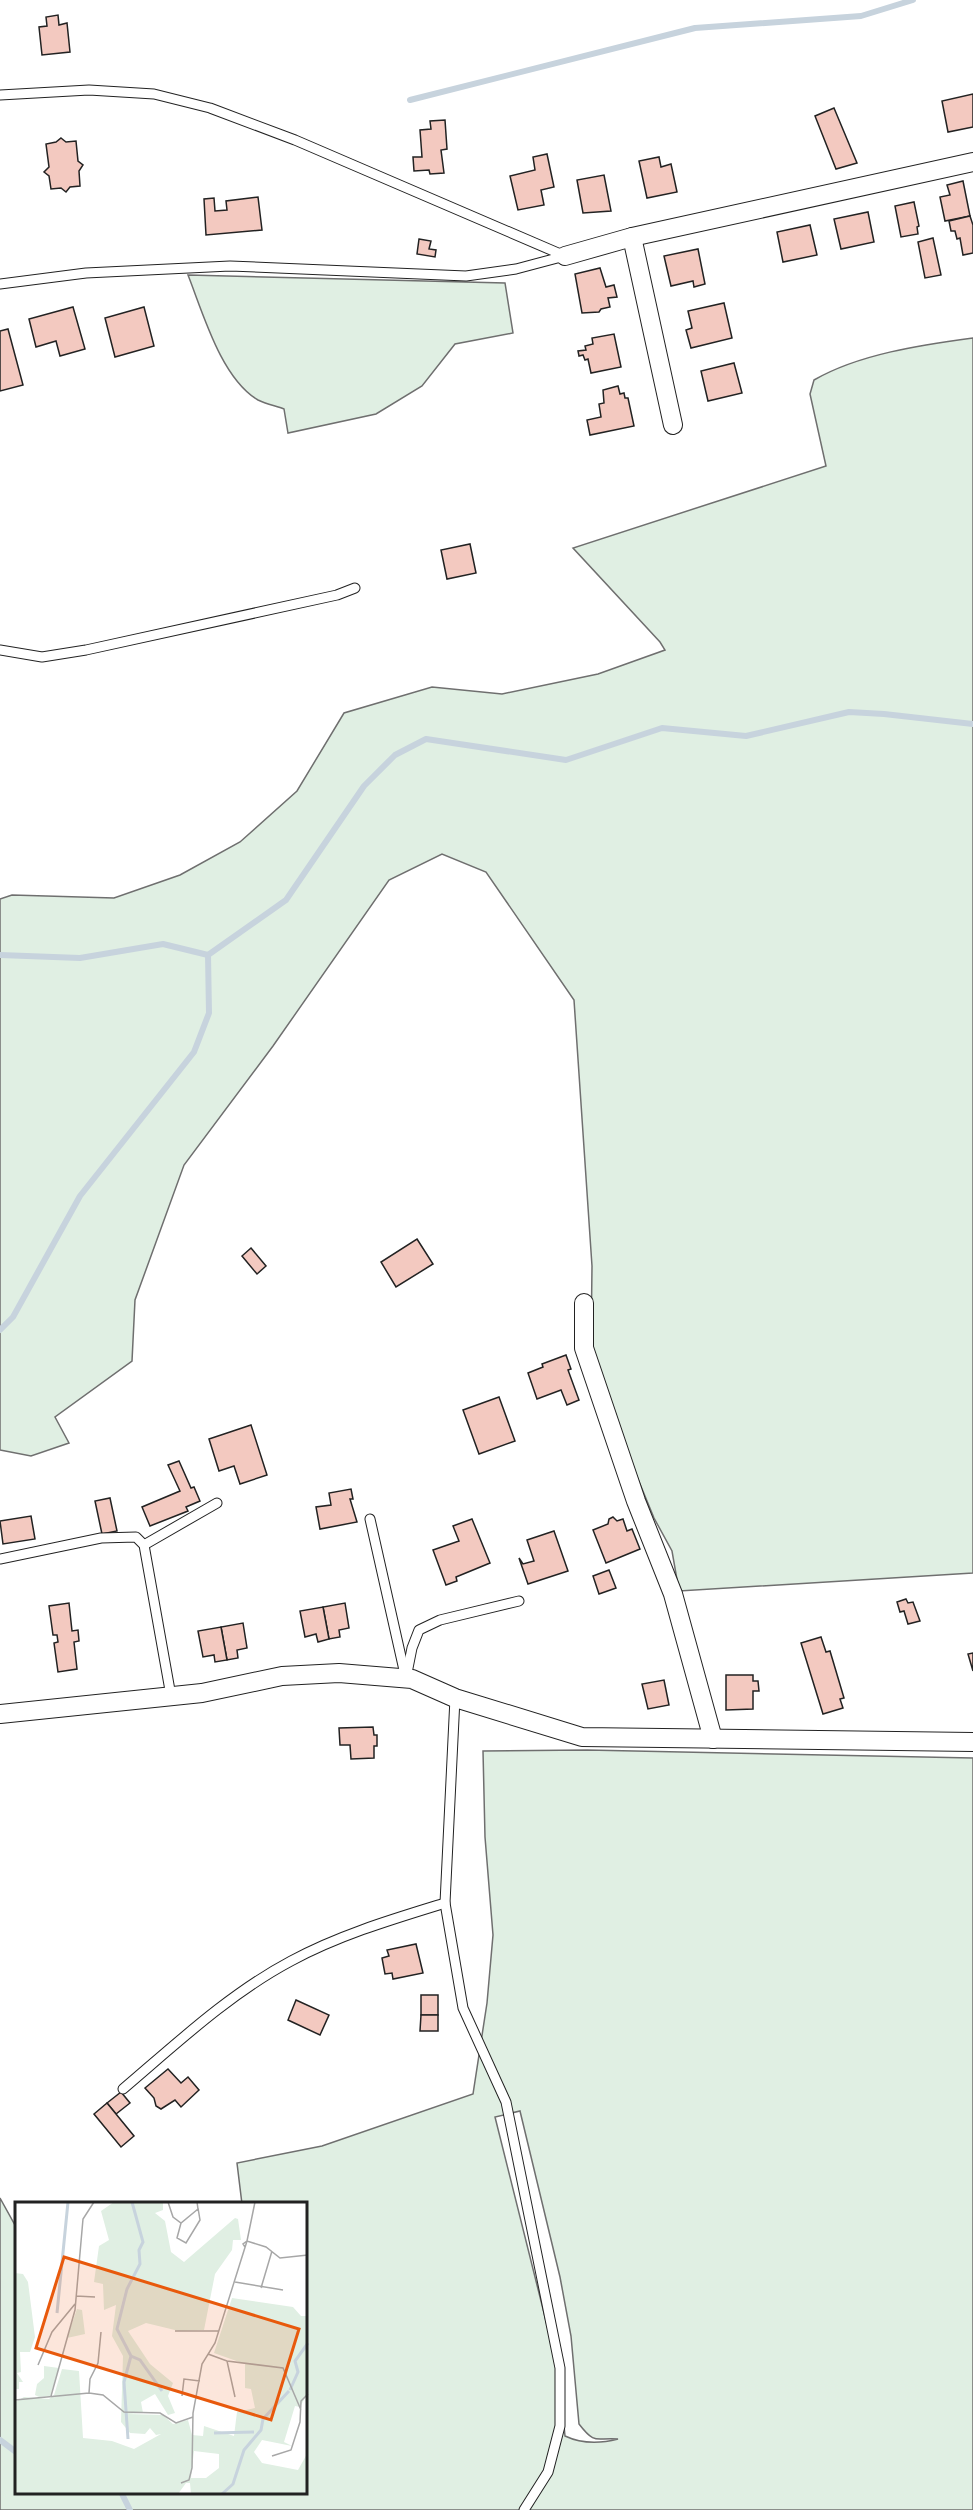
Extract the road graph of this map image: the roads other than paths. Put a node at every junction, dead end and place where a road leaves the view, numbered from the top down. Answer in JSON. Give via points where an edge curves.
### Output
{"nodes":[{"id":1,"x":0,"y":95,"type":"edge"},
{"id":2,"x":973,"y":162,"type":"edge"},
{"id":3,"x":632,"y":237,"type":"junction"},
{"id":4,"x":565,"y":256,"type":"junction"},
{"id":5,"x":0,"y":284,"type":"edge"},
{"id":6,"x":673,"y":425,"type":"dead end"},
{"id":7,"x":355,"y":588,"type":"dead end"},
{"id":8,"x":0,"y":650,"type":"edge"},
{"id":9,"x":584,"y":1303,"type":"dead end"},
{"id":10,"x":217,"y":1503,"type":"dead end"},
{"id":11,"x":370,"y":1520,"type":"dead end"},
{"id":12,"x":144,"y":1545,"type":"junction"},
{"id":13,"x":0,"y":1559,"type":"edge"},
{"id":14,"x":519,"y":1601,"type":"dead end"},
{"id":15,"x":406,"y":1678,"type":"junction"},
{"id":16,"x":171,"y":1696,"type":"junction"},
{"id":17,"x":455,"y":1698,"type":"junction"},
{"id":18,"x":0,"y":1714,"type":"edge"},
{"id":19,"x":713,"y":1739,"type":"junction"},
{"id":20,"x":973,"y":1742,"type":"edge"},
{"id":21,"x":446,"y":1903,"type":"junction"},
{"id":22,"x":123,"y":2089,"type":"dead end"},
{"id":23,"x":524,"y":2510,"type":"edge"}],
"edges":[{"from":1,"to":4,"type":"lane","via":[[89,90],[154,94],[210,108],[295,140]]},
{"from":2,"to":3,"type":"street"},
{"from":3,"to":4,"type":"street"},
{"from":3,"to":6,"type":"street"},
{"from":4,"to":5,"type":"lane","via":[[516,269],[466,276],[230,266],[86,273]]},
{"from":7,"to":8,"type":"lane","via":[[86,650],[42,657]]},
{"from":9,"to":19,"type":"street","via":[[584,1348],[636,1501],[673,1594]]},
{"from":10,"to":12,"type":"lane"},
{"from":11,"to":15,"type":"lane"},
{"from":12,"to":13,"type":"lane","via":[[136,1537],[101,1538]]},
{"from":12,"to":16,"type":"lane"},
{"from":14,"to":15,"type":"lane","via":[[440,1620],[419,1630]]},
{"from":15,"to":16,"type":"street","via":[[339,1672],[282,1676]]},
{"from":15,"to":17,"type":"street"},
{"from":16,"to":18,"type":"street"},
{"from":17,"to":19,"type":"street","via":[[582,1737]]},
{"from":17,"to":21,"type":"lane"},
{"from":19,"to":20,"type":"street"},
{"from":21,"to":22,"type":"lane","via":[[318,1947],[290,1962],[207,2018]]},
{"from":21,"to":23,"type":"lane","via":[[463,2008],[506,2102],[560,2368],[560,2427],[549,2472]]}]}
